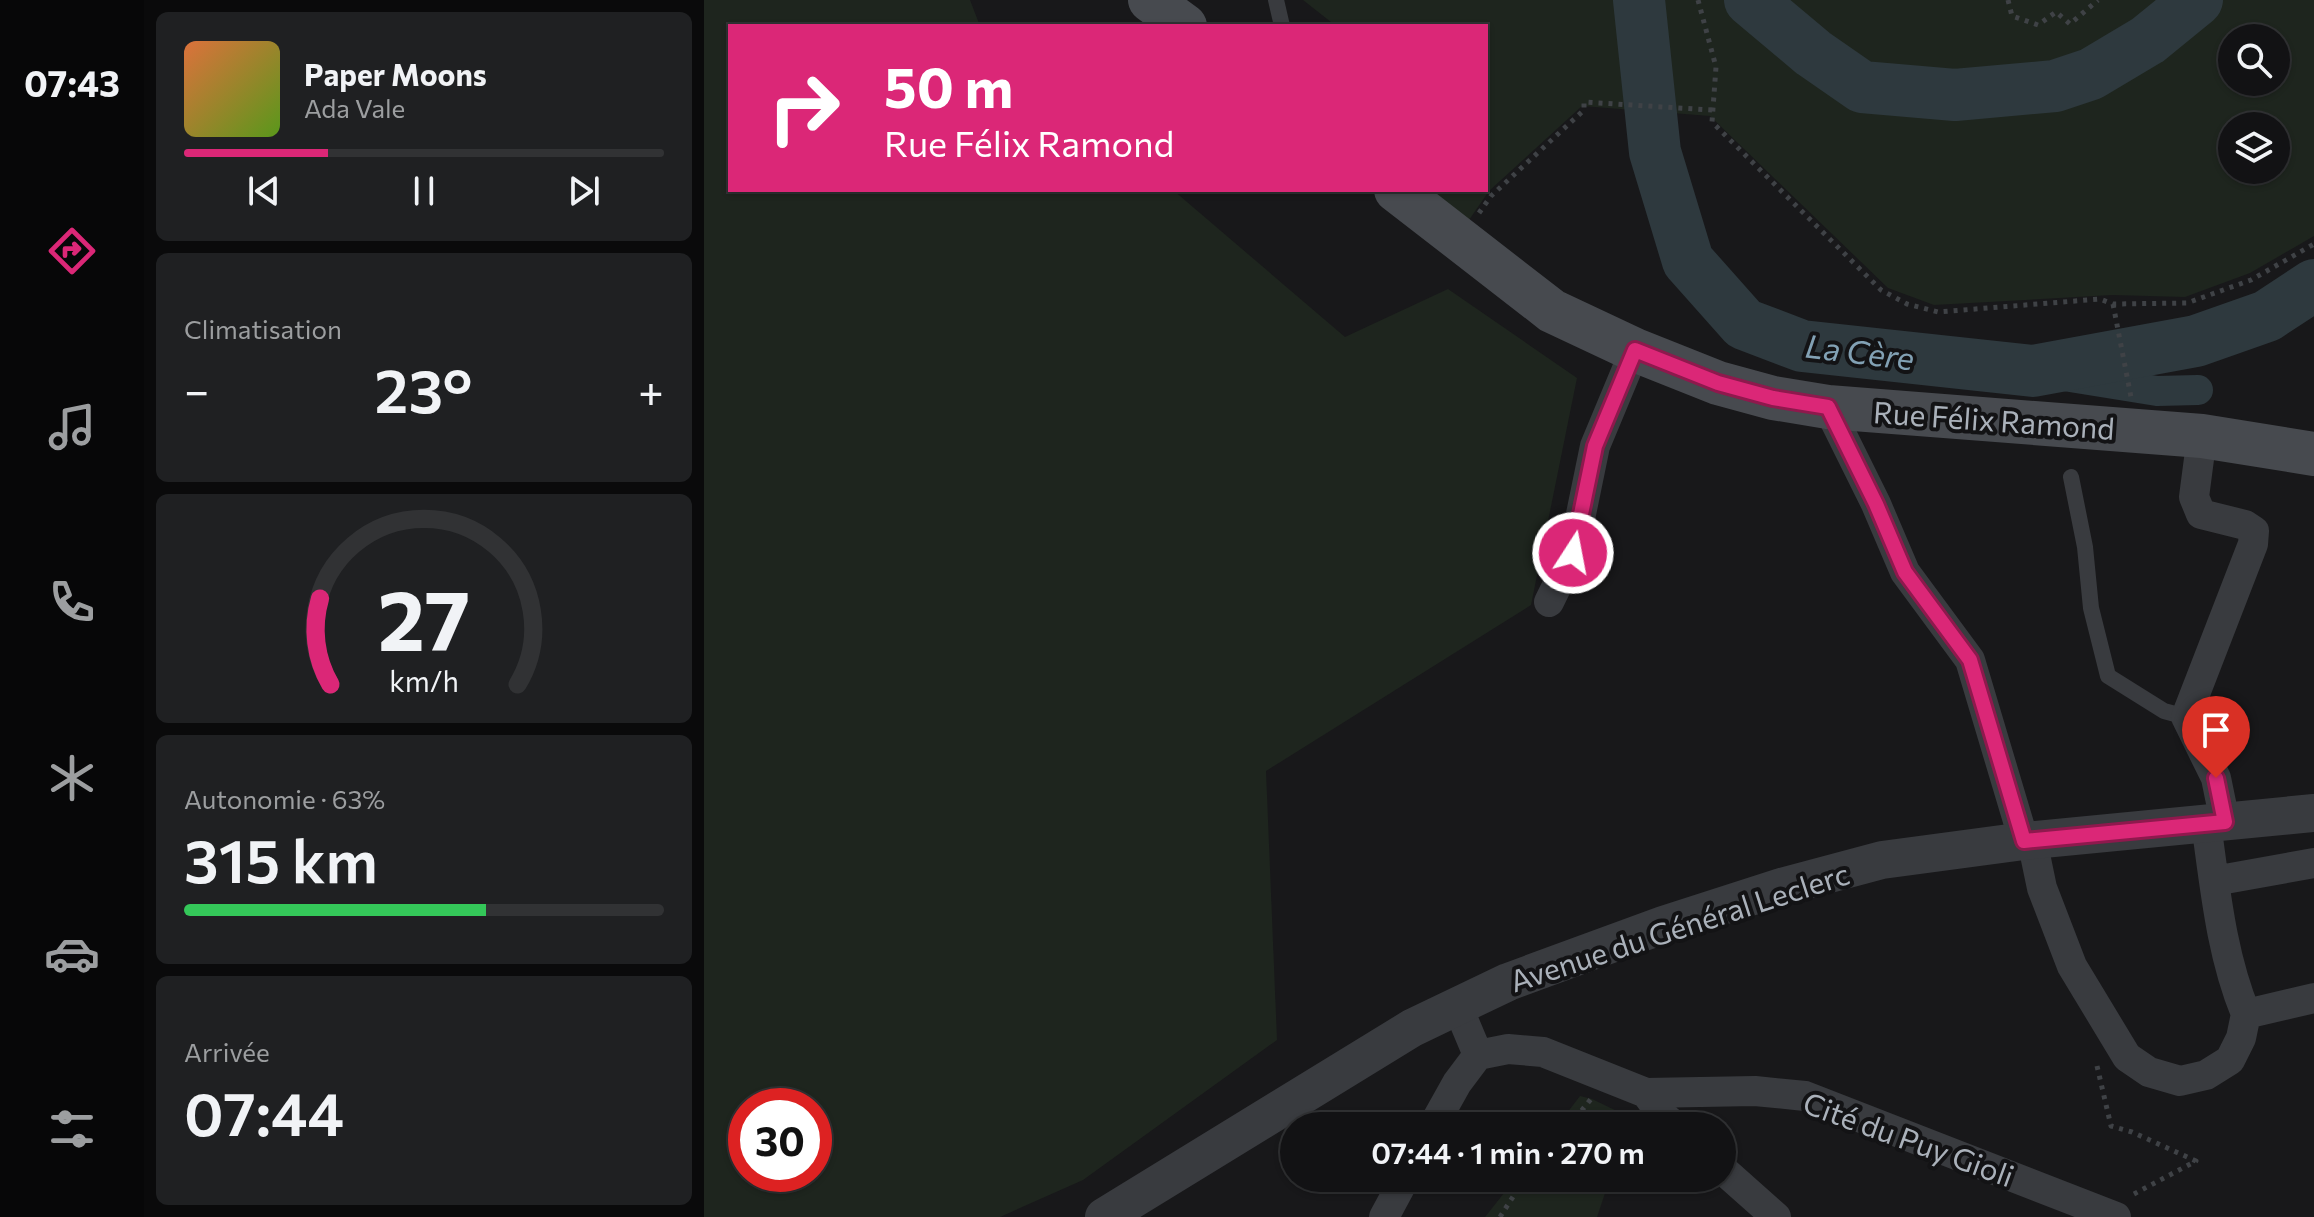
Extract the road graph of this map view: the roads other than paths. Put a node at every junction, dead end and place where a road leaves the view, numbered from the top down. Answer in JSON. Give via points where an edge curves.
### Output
{"nodes":[{"id":1,"x":1150,"y":0,"type":"edge"},
{"id":2,"x":1276,"y":0,"type":"edge"},
{"id":3,"x":1182,"y":24,"type":"edge"},
{"id":4,"x":1282,"y":24,"type":"edge"},
{"id":5,"x":1399,"y":192,"type":"edge"},
{"id":6,"x":1635,"y":350,"type":"junction"},
{"id":7,"x":1828,"y":407,"type":"junction"},
{"id":8,"x":2202,"y":436,"type":"junction"},
{"id":9,"x":2314,"y":454,"type":"edge"},
{"id":10,"x":2071,"y":477,"type":"dead end"},
{"id":11,"x":1549,"y":602,"type":"dead end"},
{"id":12,"x":2186,"y":717,"type":"junction"},
{"id":13,"x":2314,"y":813,"type":"edge"},
{"id":14,"x":2216,"y":822,"type":"junction"},
{"id":15,"x":2028,"y":840,"type":"junction"},
{"id":16,"x":2314,"y":863,"type":"edge"},
{"id":17,"x":2214,"y":881,"type":"junction"},
{"id":18,"x":2314,"y":998,"type":"edge"},
{"id":19,"x":1457,"y":1005,"type":"junction"},
{"id":20,"x":2246,"y":1014,"type":"junction"},
{"id":21,"x":1478,"y":1055,"type":"junction"},
{"id":22,"x":1646,"y":1093,"type":"junction"},
{"id":23,"x":1441,"y":1112,"type":"edge"},
{"id":24,"x":1660,"y":1112,"type":"edge"},
{"id":25,"x":1736,"y":1181,"type":"edge"},
{"id":26,"x":1397,"y":1192,"type":"edge"},
{"id":27,"x":2110,"y":1214,"type":"edge"},
{"id":28,"x":1104,"y":1217,"type":"edge"},
{"id":29,"x":1384,"y":1217,"type":"edge"},
{"id":30,"x":1776,"y":1217,"type":"edge"}],
"edges":[{"from":1,"to":3,"type":"main road"},
{"from":2,"to":4,"type":"lane"},
{"from":5,"to":6,"type":"main road","name":"Rue Félix Ramond","via":[[1552,311]]},
{"from":6,"to":7,"type":"main road","name":"Rue Félix Ramond","via":[[1718,383]]},
{"from":6,"to":11,"type":"street","via":[[1595,446],[1573,553]]},
{"from":7,"to":8,"type":"main road","name":"Rue Félix Ramond"},
{"from":7,"to":15,"type":"street","via":[[1905,572],[1970,660]]},
{"from":8,"to":9,"type":"main road","name":"Rue Félix Ramond"},
{"from":8,"to":12,"type":"street","via":[[2194,497],[2201,514],[2254,531]]},
{"from":10,"to":12,"type":"lane","via":[[2091,608],[2108,676],[2164,711]]},
{"from":12,"to":14,"type":"street","via":[[2216,778]]},
{"from":13,"to":14,"type":"street","name":"Avenue du Général Leclerc"},
{"from":14,"to":15,"type":"street","name":"Avenue du Général Leclerc"},
{"from":14,"to":17,"type":"street"},
{"from":15,"to":19,"type":"street","name":"Avenue du Général Leclerc","via":[[1882,860],[1781,887],[1508,982]]},
{"from":15,"to":20,"type":"street","via":[[2072,966],[2127,1057],[2149,1072],[2180,1081],[2206,1075],[2230,1060]]},
{"from":16,"to":17,"type":"street"},
{"from":17,"to":20,"type":"street","via":[[2233,982]]},
{"from":18,"to":20,"type":"street"},
{"from":19,"to":21,"type":"street"},
{"from":19,"to":28,"type":"street","name":"Avenue du Général Leclerc"},
{"from":21,"to":22,"type":"street","name":"Cité du Puy Gioli","via":[[1508,1049],[1543,1052]]},
{"from":21,"to":23,"type":"street"},
{"from":22,"to":24,"type":"street","name":"Cité du Puy Gioli"},
{"from":22,"to":27,"type":"street","name":"Cité du Puy Gioli","via":[[1755,1091],[1805,1096]]},
{"from":25,"to":30,"type":"street"},
{"from":26,"to":29,"type":"street"}]}
